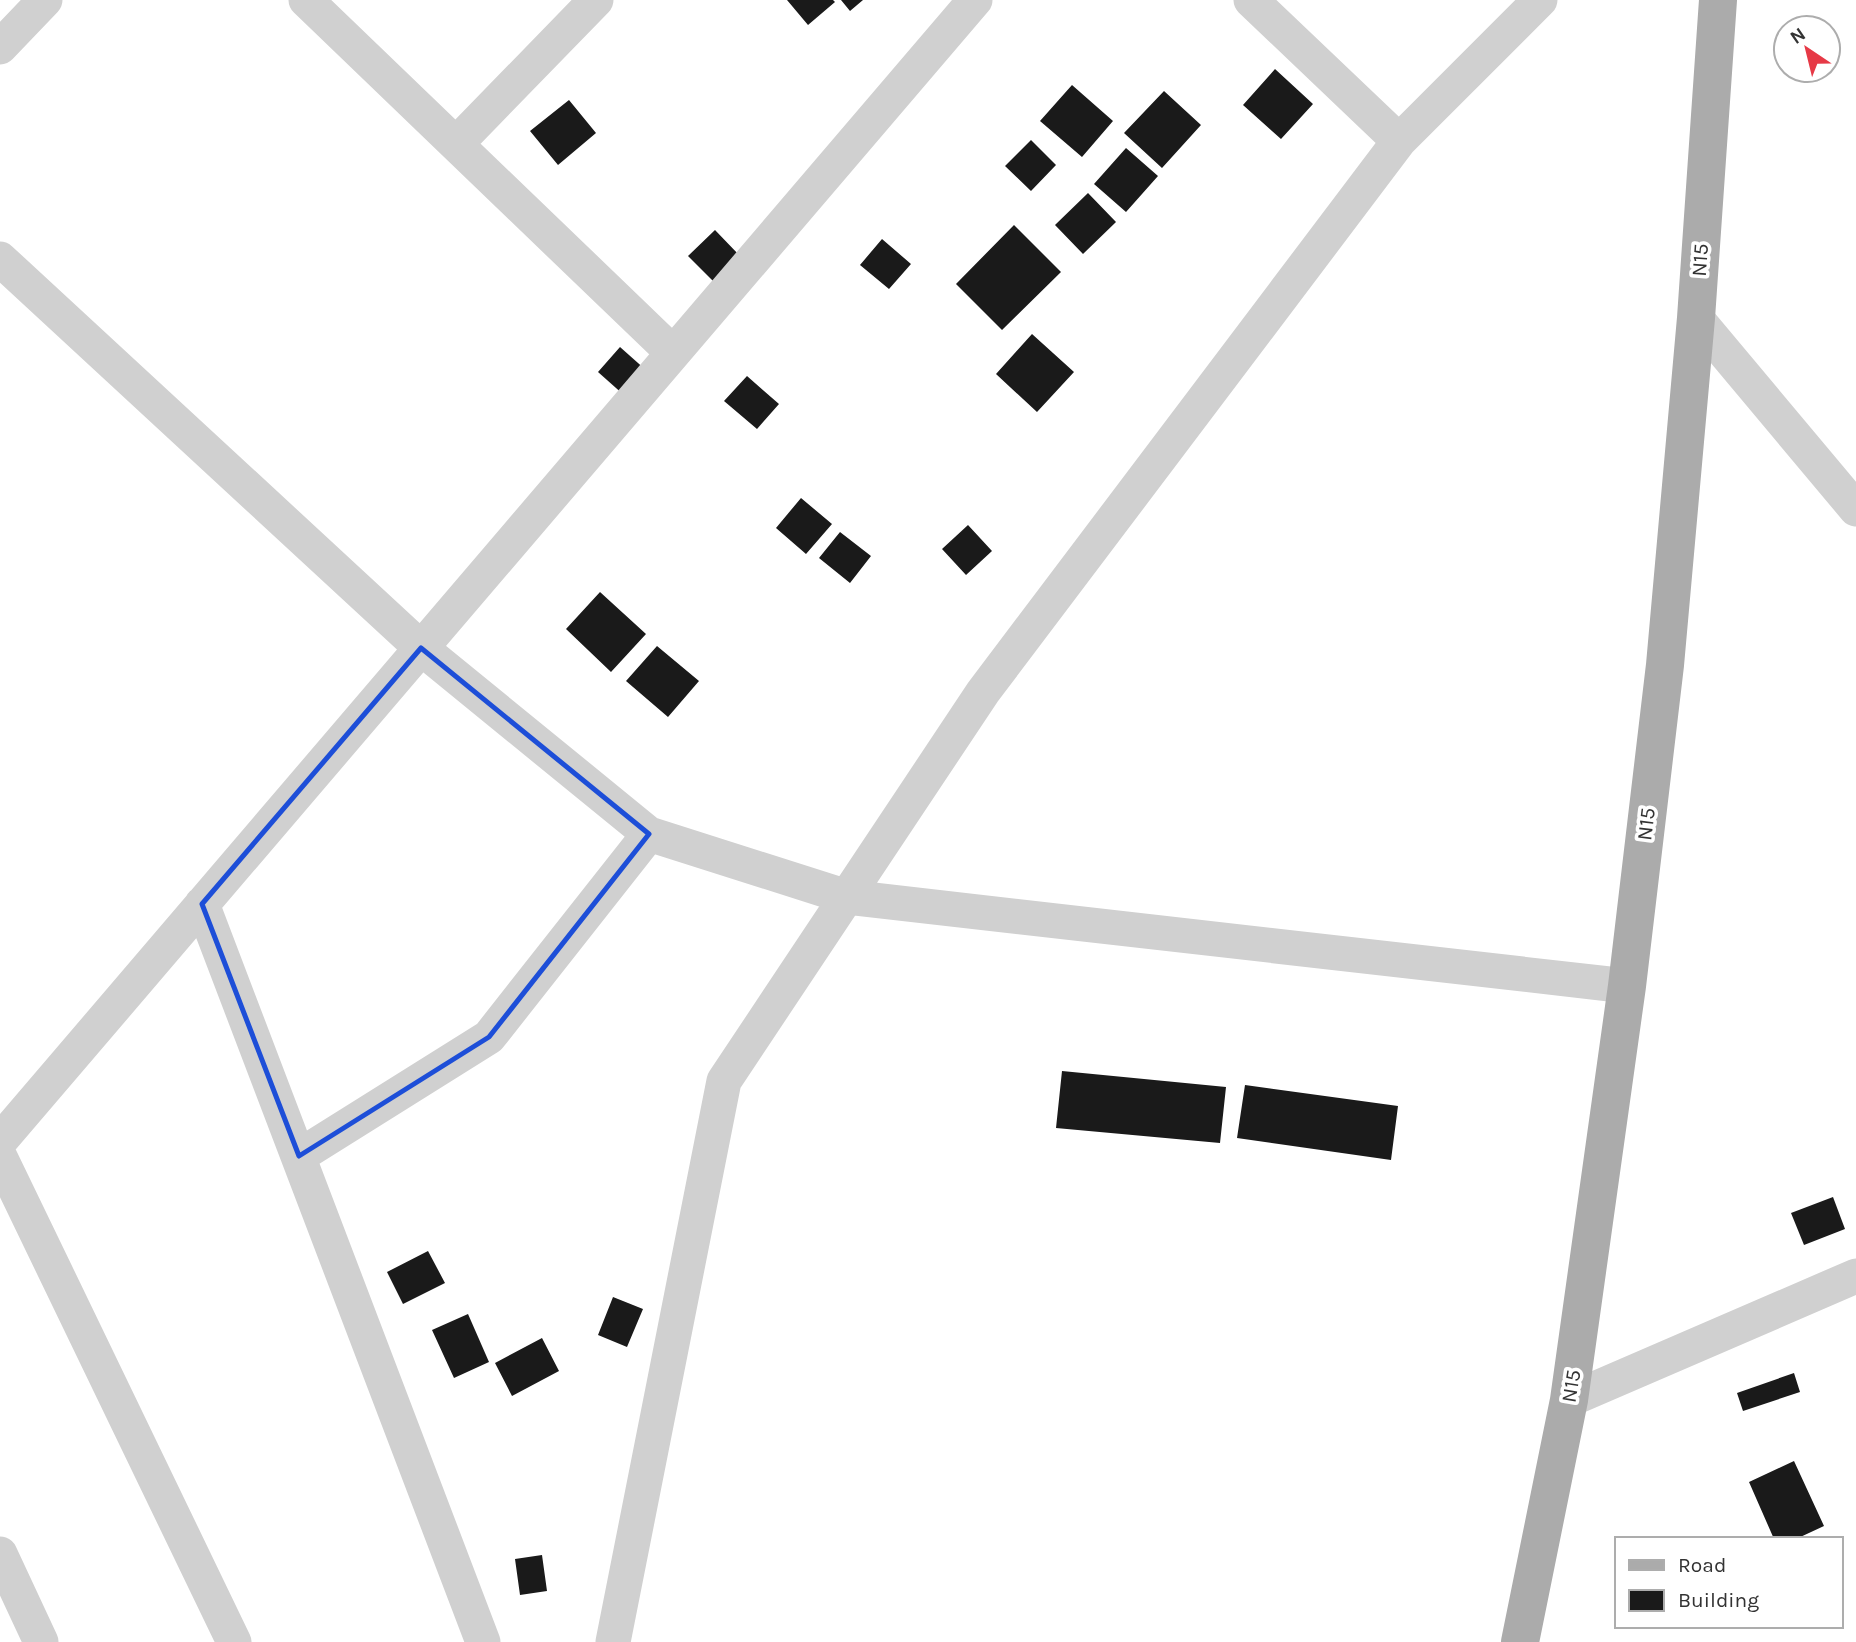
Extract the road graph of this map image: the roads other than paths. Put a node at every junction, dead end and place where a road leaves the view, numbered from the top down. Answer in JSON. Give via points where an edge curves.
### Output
{"nodes":[{"id":1,"x":45,"y":0,"type":"edge"},
{"id":2,"x":306,"y":0,"type":"edge"},
{"id":3,"x":596,"y":0,"type":"edge"},
{"id":4,"x":975,"y":0,"type":"edge"},
{"id":5,"x":1251,"y":0,"type":"edge"},
{"id":6,"x":1540,"y":0,"type":"edge"},
{"id":7,"x":1718,"y":0,"type":"edge"},
{"id":8,"x":0,"y":47,"type":"edge"},
{"id":9,"x":1399,"y":141,"type":"junction"},
{"id":10,"x":456,"y":144,"type":"junction"},
{"id":11,"x":0,"y":259,"type":"edge"},
{"id":12,"x":1696,"y":318,"type":"junction"},
{"id":13,"x":673,"y":353,"type":"junction"},
{"id":14,"x":1856,"y":509,"type":"edge"},
{"id":15,"x":421,"y":648,"type":"junction"},
{"id":16,"x":649,"y":834,"type":"junction"},
{"id":17,"x":847,"y":897,"type":"junction"},
{"id":18,"x":202,"y":904,"type":"junction"},
{"id":19,"x":1627,"y":986,"type":"junction"},
{"id":20,"x":0,"y":1141,"type":"edge"},
{"id":21,"x":299,"y":1156,"type":"junction"},
{"id":22,"x":0,"y":1157,"type":"edge"},
{"id":23,"x":1856,"y":1276,"type":"edge"},
{"id":24,"x":1569,"y":1400,"type":"junction"},
{"id":25,"x":0,"y":1554,"type":"edge"},
{"id":26,"x":41,"y":1642,"type":"edge"},
{"id":27,"x":234,"y":1642,"type":"edge"},
{"id":28,"x":483,"y":1642,"type":"edge"},
{"id":29,"x":613,"y":1642,"type":"edge"},
{"id":30,"x":1520,"y":1642,"type":"edge"}],
"edges":[{"from":1,"to":8,"type":"street"},
{"from":2,"to":10,"type":"street"},
{"from":3,"to":10,"type":"street"},
{"from":4,"to":13,"type":"street"},
{"from":5,"to":9,"type":"street"},
{"from":6,"to":9,"type":"street"},
{"from":7,"to":12,"type":"main road","name":"N15"},
{"from":9,"to":17,"type":"street","via":[[983,692]]},
{"from":10,"to":13,"type":"street"},
{"from":11,"to":15,"type":"street"},
{"from":12,"to":14,"type":"street"},
{"from":12,"to":19,"type":"main road","name":"N15","via":[[1665,666]]},
{"from":13,"to":15,"type":"street"},
{"from":15,"to":16,"type":"street"},
{"from":15,"to":18,"type":"street"},
{"from":16,"to":17,"type":"street"},
{"from":16,"to":21,"type":"street","via":[[489,1037]]},
{"from":17,"to":19,"type":"street"},
{"from":17,"to":29,"type":"street","via":[[724,1081]]},
{"from":18,"to":20,"type":"street"},
{"from":18,"to":21,"type":"street"},
{"from":19,"to":24,"type":"main road","name":"N15"},
{"from":21,"to":28,"type":"street"},
{"from":22,"to":27,"type":"street"},
{"from":23,"to":24,"type":"street"},
{"from":24,"to":30,"type":"main road","name":"N15"},
{"from":25,"to":26,"type":"street"}]}
